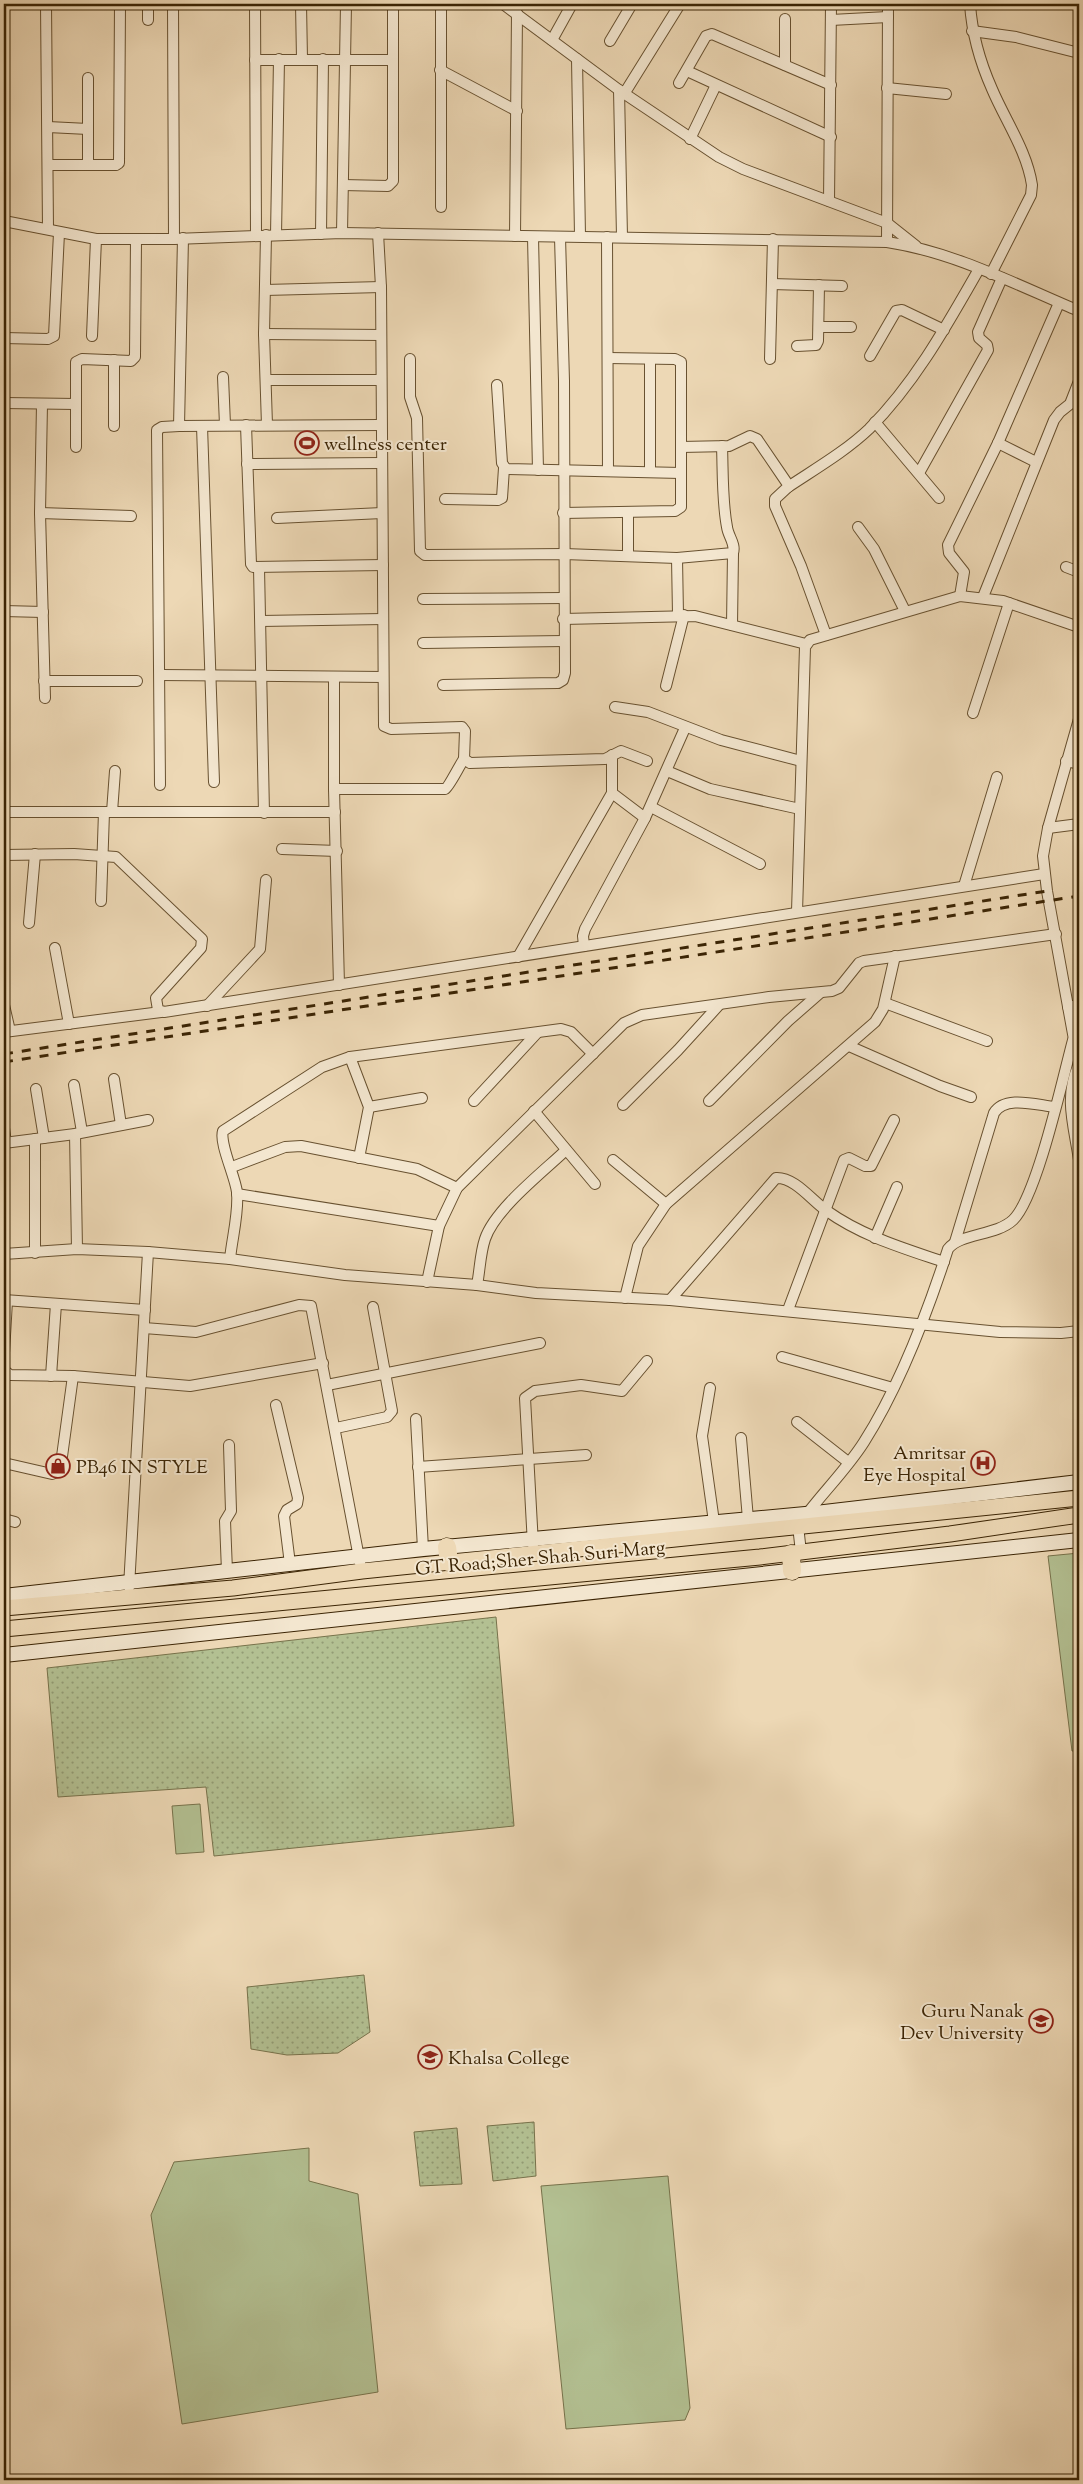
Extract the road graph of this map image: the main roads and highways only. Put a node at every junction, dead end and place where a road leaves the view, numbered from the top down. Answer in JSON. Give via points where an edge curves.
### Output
{"nodes":[{"id":1,"x":1079,"y":1482,"type":"edge"},
{"id":2,"x":1079,"y":1498,"type":"edge"},
{"id":3,"x":1079,"y":1515,"type":"edge"},
{"id":4,"x":802,"y":1520,"type":"junction"},
{"id":5,"x":714,"y":1528,"type":"junction"},
{"id":6,"x":1079,"y":1540,"type":"edge"},
{"id":7,"x":448,"y":1555,"type":"junction"},
{"id":8,"x":795,"y":1559,"type":"junction"},
{"id":9,"x":361,"y":1564,"type":"junction"},
{"id":10,"x":129,"y":1588,"type":"junction"},
{"id":11,"x":4,"y":1596,"type":"edge"},
{"id":12,"x":4,"y":1608,"type":"edge"},
{"id":13,"x":4,"y":1630,"type":"edge"},
{"id":14,"x":4,"y":1655,"type":"edge"}],
"edges":[{"from":1,"to":4,"type":"main road"},
{"from":2,"to":4,"type":"main road","name":"GT Road;Sher Shah Suri Marg"},
{"from":3,"to":8,"type":"main road","name":"GT Road;Sher Shah Suri Marg"},
{"from":4,"to":5,"type":"main road","name":"GT Road;Sher Shah Suri Marg"},
{"from":4,"to":5,"type":"main road","via":[[748,1519]]},
{"from":5,"to":7,"type":"main road","name":"GT Road;Sher Shah Suri Marg","via":[[534,1554]]},
{"from":5,"to":7,"type":"main road","via":[[532,1538]]},
{"from":6,"to":8,"type":"main road"},
{"from":7,"to":9,"type":"main road","name":"GT Road;Sher Shah Suri Marg"},
{"from":7,"to":9,"type":"main road","via":[[423,1549]]},
{"from":8,"to":13,"type":"main road","name":"GT Road;Sher Shah Suri Marg"},
{"from":8,"to":14,"type":"main road"},
{"from":9,"to":10,"type":"main road","via":[[290,1564]]},
{"from":9,"to":10,"type":"main road","name":"GT Road;Sher Shah Suri Marg","via":[[233,1588]]},
{"from":10,"to":11,"type":"main road"},
{"from":10,"to":12,"type":"main road","name":"GT Road;Sher Shah Suri Marg"}]}
